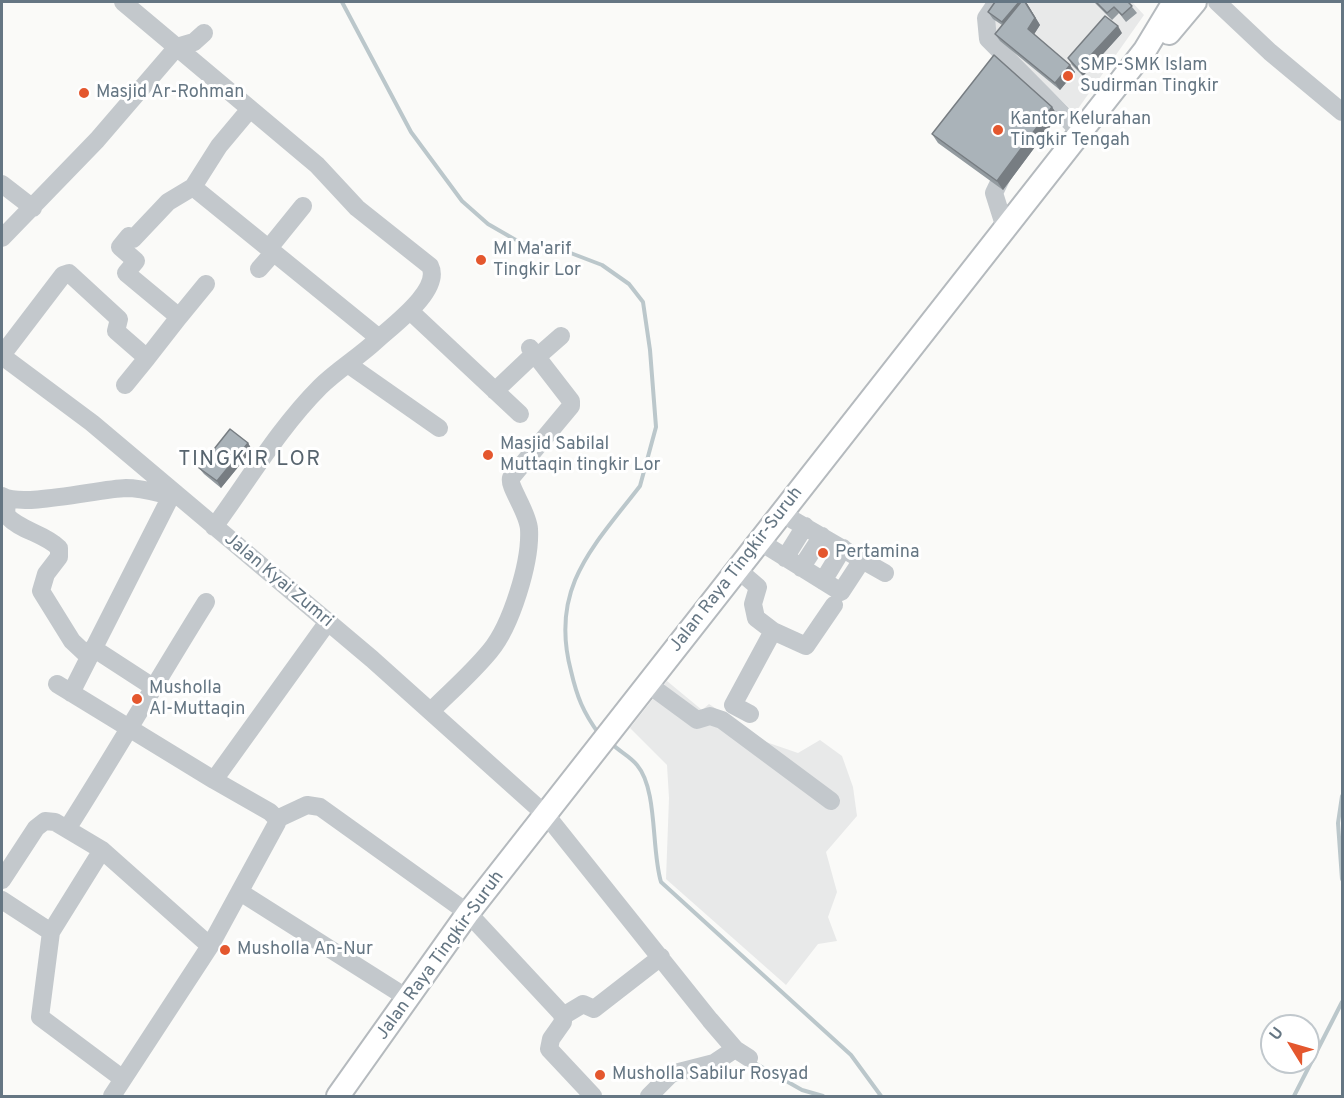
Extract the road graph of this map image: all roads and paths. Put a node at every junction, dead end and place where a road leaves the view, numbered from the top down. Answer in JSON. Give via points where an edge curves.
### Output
{"nodes":[{"id":1,"x":123,"y":2,"type":"edge"},
{"id":2,"x":997,"y":2,"type":"edge"},
{"id":3,"x":1174,"y":2,"type":"edge"},
{"id":4,"x":1195,"y":2,"type":"edge"},
{"id":5,"x":1217,"y":2,"type":"edge"},
{"id":6,"x":204,"y":33,"type":"dead end"},
{"id":7,"x":177,"y":47,"type":"junction"},
{"id":8,"x":1145,"y":50,"type":"junction"},
{"id":9,"x":250,"y":109,"type":"junction"},
{"id":10,"x":1342,"y":112,"type":"edge"},
{"id":11,"x":1080,"y":132,"type":"junction"},
{"id":12,"x":1017,"y":151,"type":"edge"},
{"id":13,"x":2,"y":184,"type":"edge"},
{"id":14,"x":193,"y":187,"type":"junction"},
{"id":15,"x":303,"y":206,"type":"dead end"},
{"id":16,"x":33,"y":208,"type":"junction"},
{"id":17,"x":1005,"y":228,"type":"junction"},
{"id":18,"x":2,"y":238,"type":"edge"},
{"id":19,"x":271,"y":250,"type":"junction"},
{"id":20,"x":259,"y":269,"type":"dead end"},
{"id":21,"x":206,"y":284,"type":"dead end"},
{"id":22,"x":410,"y":311,"type":"junction"},
{"id":23,"x":179,"y":317,"type":"junction"},
{"id":24,"x":561,"y":336,"type":"dead end"},
{"id":25,"x":379,"y":338,"type":"junction"},
{"id":26,"x":533,"y":353,"type":"junction"},
{"id":27,"x":2,"y":356,"type":"edge"},
{"id":28,"x":147,"y":358,"type":"junction"},
{"id":29,"x":349,"y":365,"type":"junction"},
{"id":30,"x":125,"y":385,"type":"dead end"},
{"id":31,"x":495,"y":391,"type":"junction"},
{"id":32,"x":520,"y":414,"type":"dead end"},
{"id":33,"x":440,"y":428,"type":"dead end"},
{"id":34,"x":175,"y":497,"type":"junction"},
{"id":35,"x":6,"y":501,"type":"edge"},
{"id":36,"x":781,"y":513,"type":"junction"},
{"id":37,"x":805,"y":526,"type":"junction"},
{"id":38,"x":214,"y":527,"type":"junction"},
{"id":39,"x":822,"y":536,"type":"junction"},
{"id":40,"x":759,"y":542,"type":"junction"},
{"id":41,"x":843,"y":548,"type":"junction"},
{"id":42,"x":785,"y":558,"type":"junction"},
{"id":43,"x":862,"y":560,"type":"junction"},
{"id":44,"x":801,"y":568,"type":"junction"},
{"id":45,"x":737,"y":569,"type":"junction"},
{"id":46,"x":885,"y":573,"type":"dead end"},
{"id":47,"x":823,"y":581,"type":"junction"},
{"id":48,"x":206,"y":602,"type":"dead end"},
{"id":49,"x":834,"y":606,"type":"dead end"},
{"id":50,"x":324,"y":627,"type":"junction"},
{"id":51,"x":773,"y":631,"type":"junction"},
{"id":52,"x":91,"y":652,"type":"junction"},
{"id":53,"x":648,"y":684,"type":"junction"},
{"id":54,"x":153,"y":687,"type":"junction"},
{"id":55,"x":431,"y":711,"type":"junction"},
{"id":56,"x":750,"y":714,"type":"dead end"},
{"id":57,"x":130,"y":731,"type":"junction"},
{"id":58,"x":214,"y":780,"type":"junction"},
{"id":59,"x":831,"y":801,"type":"dead end"},
{"id":60,"x":277,"y":819,"type":"junction"},
{"id":61,"x":543,"y":821,"type":"junction"},
{"id":62,"x":67,"y":829,"type":"junction"},
{"id":63,"x":102,"y":850,"type":"junction"},
{"id":64,"x":2,"y":880,"type":"edge"},
{"id":65,"x":240,"y":892,"type":"junction"},
{"id":66,"x":2,"y":900,"type":"edge"},
{"id":67,"x":468,"y":913,"type":"junction"},
{"id":68,"x":51,"y":932,"type":"junction"},
{"id":69,"x":210,"y":946,"type":"junction"},
{"id":70,"x":655,"y":961,"type":"junction"},
{"id":71,"x":410,"y":999,"type":"junction"},
{"id":72,"x":563,"y":1016,"type":"junction"},
{"id":73,"x":123,"y":1079,"type":"junction"},
{"id":74,"x":112,"y":1096,"type":"edge"},
{"id":75,"x":338,"y":1096,"type":"edge"},
{"id":76,"x":593,"y":1096,"type":"edge"},
{"id":77,"x":649,"y":1096,"type":"edge"}],
"edges":[{"from":1,"to":7,"type":"street"},
{"from":2,"to":11,"type":"street","via":[[986,18],[988,39]]},
{"from":3,"to":8,"type":"main road","name":"Jalan Raya Tingkir-Suruh"},
{"from":4,"to":8,"type":"main road","name":"Jalan Raya Tingkir-Suruh","via":[[1163,40]]},
{"from":5,"to":10,"type":"street"},
{"from":6,"to":7,"type":"street","via":[[194,42]]},
{"from":7,"to":9,"type":"street"},
{"from":7,"to":16,"type":"street"},
{"from":8,"to":11,"type":"main road","name":"Jalan Raya Tingkir-Suruh"},
{"from":9,"to":14,"type":"street","via":[[219,146]]},
{"from":9,"to":22,"type":"street","via":[[317,165],[357,208],[430,266],[433,276],[427,290]]},
{"from":11,"to":17,"type":"main road","name":"Jalan Raya Tingkir-Suruh"},
{"from":12,"to":17,"type":"street","via":[[994,193]]},
{"from":13,"to":16,"type":"street"},
{"from":14,"to":19,"type":"street"},
{"from":14,"to":23,"type":"street","via":[[168,202],[120,248],[136,261],[126,273]]},
{"from":15,"to":19,"type":"street"},
{"from":16,"to":18,"type":"street"},
{"from":17,"to":36,"type":"main road","name":"Jalan Raya Tingkir-Suruh"},
{"from":19,"to":20,"type":"street"},
{"from":19,"to":25,"type":"street"},
{"from":21,"to":23,"type":"street"},
{"from":22,"to":25,"type":"street"},
{"from":22,"to":31,"type":"street"},
{"from":23,"to":28,"type":"street"},
{"from":24,"to":26,"type":"street"},
{"from":25,"to":29,"type":"street"},
{"from":26,"to":31,"type":"street"},
{"from":26,"to":55,"type":"street","via":[[572,405],[509,483],[525,508],[528,546],[523,574],[505,624],[491,650]]},
{"from":27,"to":28,"type":"street","via":[[63,275],[69,273],[119,319],[116,331]]},
{"from":27,"to":34,"type":"street","name":"Jalan Kyai Zumri","via":[[92,423]]},
{"from":28,"to":30,"type":"street"},
{"from":29,"to":33,"type":"street"},
{"from":29,"to":38,"type":"street","via":[[321,387],[288,425]]},
{"from":31,"to":32,"type":"street"},
{"from":34,"to":35,"type":"street","via":[[130,488]]},
{"from":34,"to":38,"type":"street","name":"Jalan Kyai Zumri"},
{"from":34,"to":52,"type":"street"},
{"from":35,"to":52,"type":"street","via":[[6,515],[12,522],[59,548],[59,557],[46,574],[41,591],[72,641]]},
{"from":36,"to":37,"type":"street"},
{"from":36,"to":40,"type":"main road","name":"Jalan Raya Tingkir-Suruh"},
{"from":37,"to":39,"type":"street"},
{"from":37,"to":42,"type":"street"},
{"from":38,"to":50,"type":"street","name":"Jalan Kyai Zumri"},
{"from":39,"to":41,"type":"street"},
{"from":39,"to":44,"type":"street"},
{"from":40,"to":42,"type":"street"},
{"from":40,"to":45,"type":"main road","name":"Jalan Raya Tingkir-Suruh"},
{"from":41,"to":43,"type":"street"},
{"from":41,"to":47,"type":"street"},
{"from":42,"to":44,"type":"street"},
{"from":43,"to":46,"type":"street"},
{"from":43,"to":47,"type":"street","via":[[841,592]]},
{"from":44,"to":47,"type":"street"},
{"from":45,"to":51,"type":"street","via":[[758,587],[753,609],[756,618]]},
{"from":45,"to":53,"type":"main road","name":"Jalan Raya Tingkir-Suruh"},
{"from":48,"to":54,"type":"street"},
{"from":49,"to":51,"type":"street","via":[[806,646]]},
{"from":50,"to":55,"type":"street","name":"Jalan Kyai Zumri"},
{"from":50,"to":58,"type":"street"},
{"from":51,"to":56,"type":"street","via":[[733,705]]},
{"from":52,"to":54,"type":"street"},
{"from":52,"to":57,"type":"street","via":[[64,689]]},
{"from":53,"to":59,"type":"street","via":[[697,720],[710,716],[722,720]]},
{"from":53,"to":61,"type":"main road","name":"Jalan Raya Tingkir-Suruh"},
{"from":54,"to":57,"type":"street"},
{"from":55,"to":61,"type":"street","name":"Jalan Kyai Zumri"},
{"from":57,"to":58,"type":"street"},
{"from":57,"to":62,"type":"street"},
{"from":58,"to":60,"type":"street"},
{"from":60,"to":65,"type":"street"},
{"from":60,"to":67,"type":"street","via":[[306,805],[320,807]]},
{"from":61,"to":67,"type":"main road","name":"Jalan Raya Tingkir-Suruh"},
{"from":61,"to":70,"type":"street","name":"Jalan Kyai Zumri"},
{"from":62,"to":63,"type":"street"},
{"from":62,"to":64,"type":"street","via":[[52,821],[41,822]]},
{"from":63,"to":68,"type":"street"},
{"from":63,"to":69,"type":"street"},
{"from":65,"to":69,"type":"street"},
{"from":65,"to":71,"type":"street"},
{"from":66,"to":68,"type":"street"},
{"from":67,"to":71,"type":"main road","name":"Jalan Raya Tingkir-Suruh"},
{"from":67,"to":72,"type":"street"},
{"from":68,"to":73,"type":"street","via":[[40,1017]]},
{"from":69,"to":73,"type":"street"},
{"from":70,"to":72,"type":"street","via":[[594,1009],[583,1004]]},
{"from":70,"to":77,"type":"street","name":"Jalan Kyai Zumri","via":[[737,1052],[714,1063],[671,1074]]},
{"from":71,"to":75,"type":"main road","name":"Jalan Raya Tingkir-Suruh"},
{"from":72,"to":76,"type":"street","via":[[549,1049]]},
{"from":73,"to":74,"type":"street"}]}
